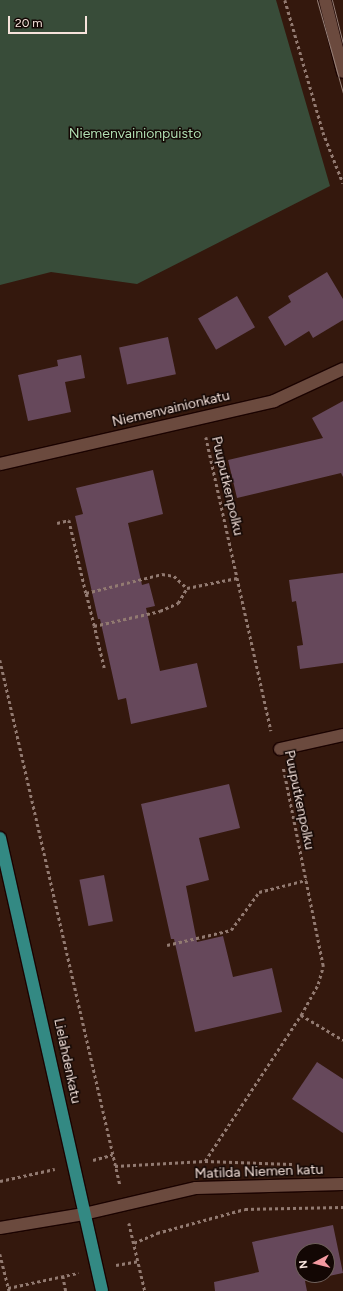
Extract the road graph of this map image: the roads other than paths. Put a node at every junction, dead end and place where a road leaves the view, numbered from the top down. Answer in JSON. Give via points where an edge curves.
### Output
{"nodes":[{"id":1,"x":325,"y":0,"type":"edge"},
{"id":2,"x":343,"y":72,"type":"edge"},
{"id":3,"x":343,"y":369,"type":"edge"},
{"id":4,"x":0,"y":464,"type":"edge"},
{"id":5,"x":343,"y":735,"type":"edge"},
{"id":6,"x":280,"y":749,"type":"road end"},
{"id":7,"x":0,"y":838,"type":"edge"},
{"id":8,"x":343,"y":1184,"type":"edge"},
{"id":9,"x":84,"y":1214,"type":"junction"},
{"id":10,"x":0,"y":1228,"type":"edge"},
{"id":11,"x":102,"y":1291,"type":"edge"}],
"edges":[{"from":1,"to":2,"type":"street"},
{"from":3,"to":4,"type":"street","name":"Niemenvainionkatu","via":[[274,401]]},
{"from":5,"to":6,"type":"street"},
{"from":7,"to":9,"type":"main road","name":"Lielahdenkatu","via":[[45,1028]]},
{"from":8,"to":9,"type":"street","name":"Matilda Niemen katu","via":[[196,1188]]},
{"from":9,"to":10,"type":"street","name":"Matilda Niemen katu"},
{"from":9,"to":11,"type":"main road","name":"Lielahdenkatu"}]}
